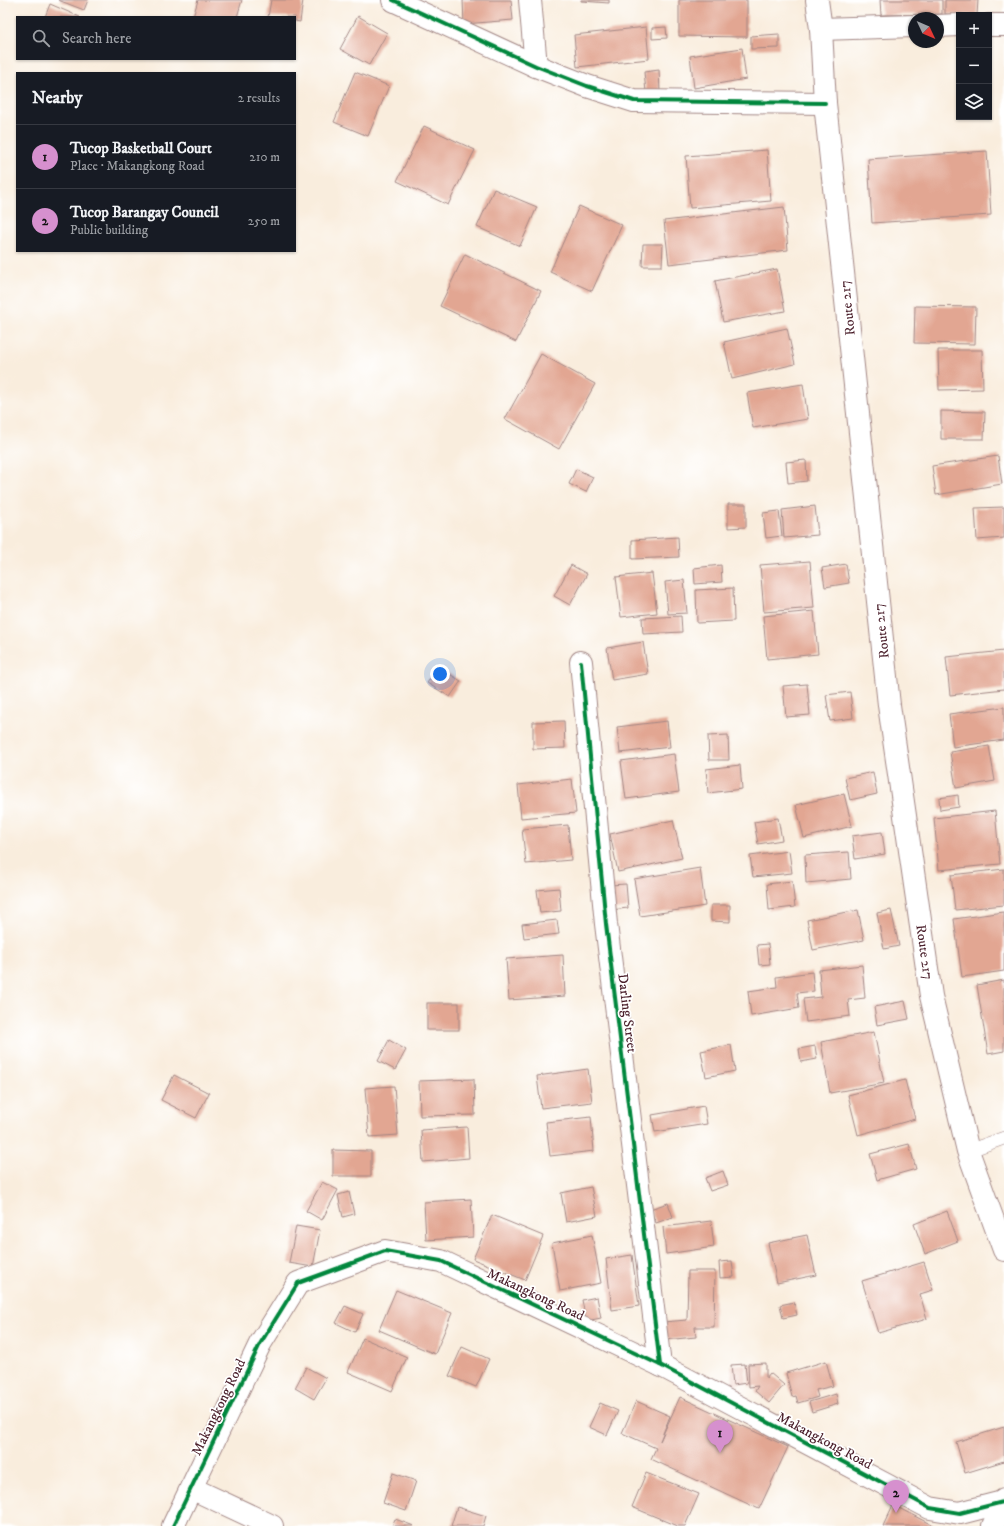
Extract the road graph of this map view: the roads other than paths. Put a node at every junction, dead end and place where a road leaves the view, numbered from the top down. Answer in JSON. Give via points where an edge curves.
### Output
{"nodes":[{"id":1,"x":393,"y":0,"type":"edge"},
{"id":2,"x":530,"y":0,"type":"edge"},
{"id":3,"x":817,"y":0,"type":"edge"},
{"id":4,"x":956,"y":25,"type":"edge"},
{"id":5,"x":992,"y":25,"type":"edge"},
{"id":6,"x":1004,"y":25,"type":"edge"},
{"id":7,"x":908,"y":26,"type":"edge"},
{"id":8,"x":944,"y":26,"type":"edge"},
{"id":9,"x":821,"y":29,"type":"junction"},
{"id":10,"x":536,"y":66,"type":"junction"},
{"id":11,"x":825,"y":104,"type":"junction"},
{"id":12,"x":581,"y":662,"type":"dead end"},
{"id":13,"x":1004,"y":1138,"type":"edge"},
{"id":14,"x":968,"y":1151,"type":"junction"},
{"id":15,"x":1004,"y":1250,"type":"edge"},
{"id":16,"x":660,"y":1365,"type":"junction"},
{"id":17,"x":191,"y":1488,"type":"junction"},
{"id":18,"x":1003,"y":1501,"type":"edge"},
{"id":19,"x":173,"y":1526,"type":"edge"},
{"id":20,"x":272,"y":1526,"type":"edge"},
{"id":21,"x":993,"y":1526,"type":"edge"}],
"edges":[{"from":1,"to":10,"type":"street"},
{"from":2,"to":10,"type":"street"},
{"from":3,"to":9,"type":"street","name":"Route 217"},
{"from":4,"to":8,"type":"street"},
{"from":5,"to":6,"type":"street"},
{"from":7,"to":9,"type":"street"},
{"from":9,"to":11,"type":"street","name":"Route 217"},
{"from":10,"to":11,"type":"street","via":[[634,102]]},
{"from":11,"to":14,"type":"street","name":"Route 217","via":[[889,705],[931,996]]},
{"from":12,"to":16,"type":"street","name":"Darling Street","via":[[606,924]]},
{"from":13,"to":14,"type":"lane"},
{"from":14,"to":15,"type":"street","name":"Route 217"},
{"from":16,"to":17,"type":"street","name":"Makangkong Road","via":[[441,1261],[385,1251],[298,1283],[260,1344]]},
{"from":16,"to":18,"type":"street","name":"Makangkong Road","via":[[930,1508],[960,1513]]},
{"from":17,"to":19,"type":"street","name":"Makangkong Road"},
{"from":17,"to":20,"type":"street"},
{"from":18,"to":21,"type":"street"}]}
